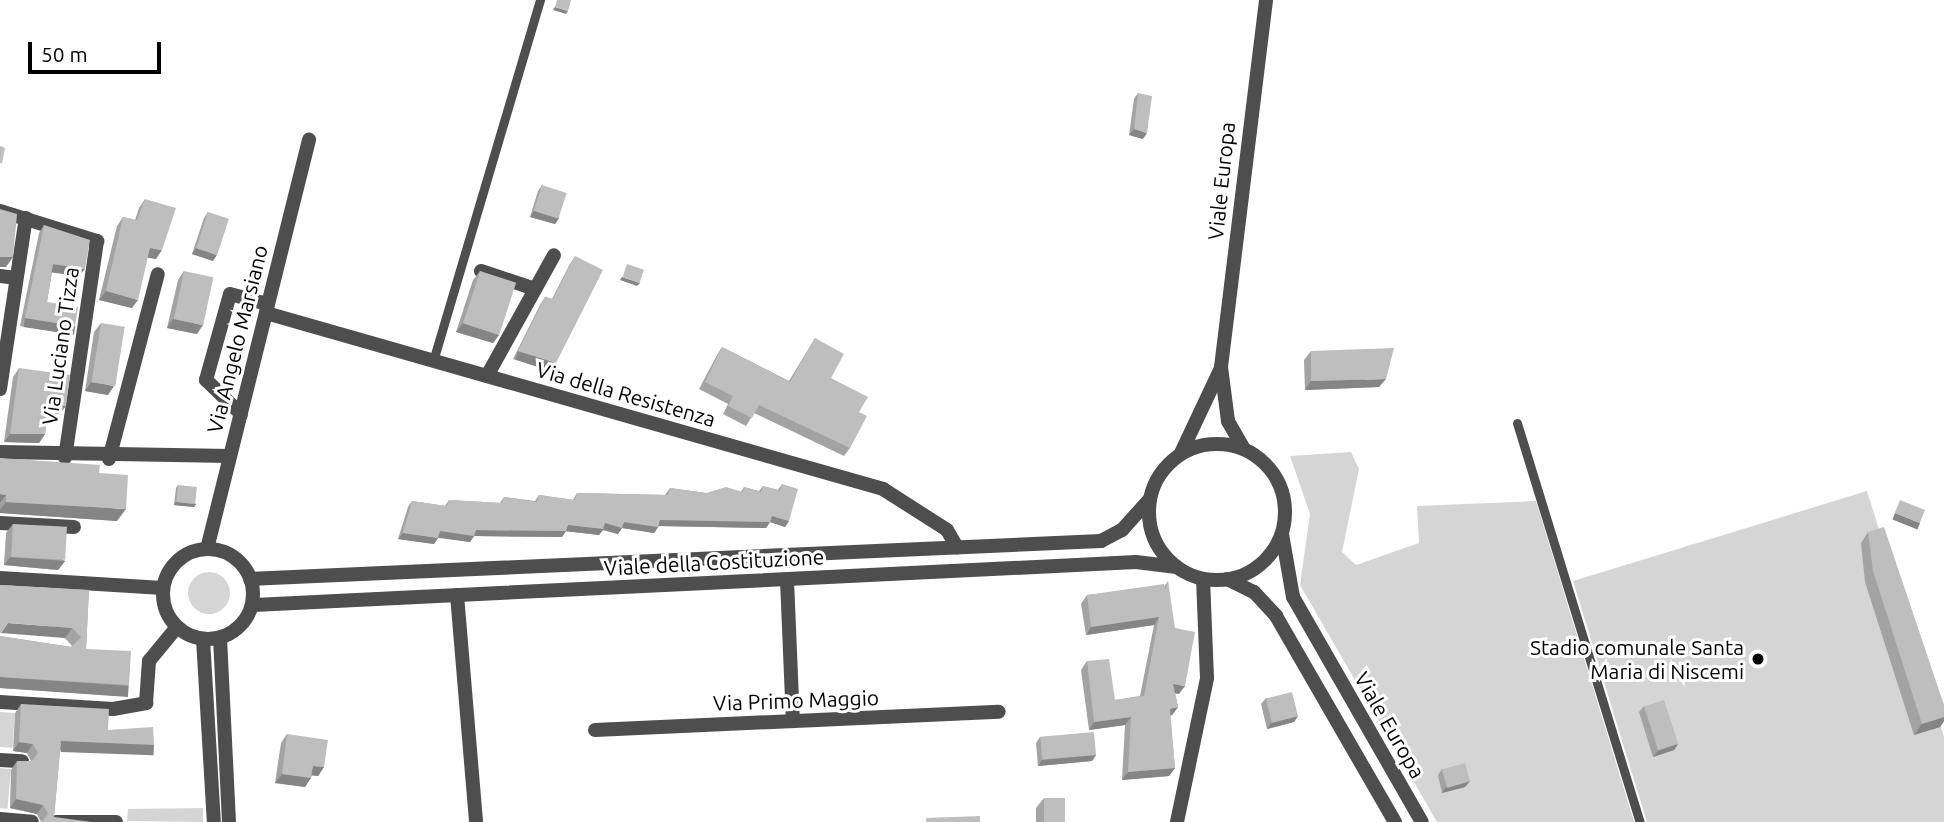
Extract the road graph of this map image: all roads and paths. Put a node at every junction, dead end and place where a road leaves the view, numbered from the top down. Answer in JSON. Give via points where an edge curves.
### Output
{"nodes":[{"id":1,"x":540,"y":0,"type":"edge"},
{"id":2,"x":1266,"y":0,"type":"edge"},
{"id":3,"x":309,"y":139,"type":"dead end"},
{"id":4,"x":0,"y":211,"type":"edge"},
{"id":5,"x":26,"y":218,"type":"junction"},
{"id":6,"x":554,"y":255,"type":"dead end"},
{"id":7,"x":481,"y":271,"type":"edge"},
{"id":8,"x":158,"y":274,"type":"dead end"},
{"id":9,"x":0,"y":276,"type":"edge"},
{"id":10,"x":16,"y":278,"type":"junction"},
{"id":11,"x":536,"y":289,"type":"junction"},
{"id":12,"x":267,"y":308,"type":"junction"},
{"id":13,"x":3,"y":339,"type":"edge"},
{"id":14,"x":433,"y":361,"type":"junction"},
{"id":15,"x":1221,"y":367,"type":"junction"},
{"id":16,"x":487,"y":376,"type":"junction"},
{"id":17,"x":0,"y":389,"type":"edge"},
{"id":18,"x":241,"y":414,"type":"junction"},
{"id":19,"x":1517,"y":423,"type":"dead end"},
{"id":20,"x":1244,"y":449,"type":"junction"},
{"id":21,"x":0,"y":452,"type":"edge"},
{"id":22,"x":1181,"y":453,"type":"junction"},
{"id":23,"x":230,"y":456,"type":"junction"},
{"id":24,"x":65,"y":458,"type":"junction"},
{"id":25,"x":109,"y":459,"type":"junction"},
{"id":26,"x":1149,"y":500,"type":"junction"},
{"id":27,"x":0,"y":523,"type":"edge"},
{"id":28,"x":74,"y":527,"type":"dead end"},
{"id":29,"x":1282,"y":533,"type":"junction"},
{"id":30,"x":957,"y":547,"type":"junction"},
{"id":31,"x":208,"y":549,"type":"junction"},
{"id":32,"x":1177,"y":567,"type":"junction"},
{"id":33,"x":0,"y":578,"type":"edge"},
{"id":34,"x":250,"y":579,"type":"junction"},
{"id":35,"x":1203,"y":579,"type":"junction"},
{"id":36,"x":1227,"y":579,"type":"junction"},
{"id":37,"x":787,"y":580,"type":"junction"},
{"id":38,"x":163,"y":588,"type":"junction"},
{"id":39,"x":457,"y":595,"type":"junction"},
{"id":40,"x":252,"y":605,"type":"junction"},
{"id":41,"x":177,"y":627,"type":"junction"},
{"id":42,"x":220,"y":638,"type":"junction"},
{"id":43,"x":202,"y":639,"type":"junction"},
{"id":44,"x":0,"y":702,"type":"edge"},
{"id":45,"x":999,"y":712,"type":"dead end"},
{"id":46,"x":793,"y":721,"type":"junction"},
{"id":47,"x":595,"y":730,"type":"dead end"},
{"id":48,"x":0,"y":760,"type":"edge"},
{"id":49,"x":22,"y":761,"type":"edge"},
{"id":50,"x":0,"y":819,"type":"edge"},
{"id":51,"x":116,"y":821,"type":"edge"},
{"id":52,"x":32,"y":822,"type":"edge"},
{"id":53,"x":56,"y":822,"type":"edge"},
{"id":54,"x":214,"y":822,"type":"edge"},
{"id":55,"x":229,"y":822,"type":"edge"},
{"id":56,"x":476,"y":822,"type":"edge"},
{"id":57,"x":1177,"y":822,"type":"edge"},
{"id":58,"x":1395,"y":822,"type":"edge"},
{"id":59,"x":1422,"y":822,"type":"edge"},
{"id":60,"x":1640,"y":822,"type":"edge"}],
"edges":[{"from":1,"to":14,"type":"lane"},
{"from":2,"to":15,"type":"street","name":"Viale Europa"},
{"from":3,"to":12,"type":"street","name":"Via Angelo Marsiano"},
{"from":4,"to":5,"type":"street"},
{"from":5,"to":10,"type":"street"},
{"from":5,"to":24,"type":"street","name":"Via Luciano Tizza","via":[[97,241]]},
{"from":6,"to":11,"type":"street"},
{"from":7,"to":11,"type":"street"},
{"from":8,"to":25,"type":"street"},
{"from":9,"to":10,"type":"street"},
{"from":10,"to":13,"type":"street"},
{"from":11,"to":16,"type":"street"},
{"from":12,"to":14,"type":"street","name":"Via della Resistenza"},
{"from":12,"to":18,"type":"street","name":"Via Angelo Marsiano"},
{"from":12,"to":18,"type":"street","name":"Via della Resistenza","via":[[230,294],[206,380]]},
{"from":13,"to":17,"type":"street"},
{"from":14,"to":16,"type":"street","name":"Via della Resistenza"},
{"from":15,"to":20,"type":"street","name":"Viale Europa","via":[[1228,421]]},
{"from":15,"to":22,"type":"street","name":"Viale Europa"},
{"from":16,"to":30,"type":"street","name":"Via della Resistenza","via":[[883,489],[947,530]]},
{"from":18,"to":23,"type":"street","name":"Via Angelo Marsiano"},
{"from":19,"to":60,"type":"lane"},
{"from":20,"to":22,"type":"street","via":[[1219,443]]},
{"from":20,"to":29,"type":"street","via":[[1261,460],[1283,493]]},
{"from":21,"to":24,"type":"street"},
{"from":22,"to":26,"type":"street","via":[[1155,482]]},
{"from":23,"to":25,"type":"street"},
{"from":23,"to":31,"type":"street","name":"Via Angelo Marsiano"},
{"from":24,"to":25,"type":"street"},
{"from":26,"to":30,"type":"street","name":"Viale della Costituzione","via":[[1122,530],[1101,541]]},
{"from":26,"to":32,"type":"street","via":[[1151,530]]},
{"from":27,"to":28,"type":"street"},
{"from":29,"to":36,"type":"street","via":[[1261,564]]},
{"from":29,"to":59,"type":"street","name":"Viale Europa","via":[[1293,597]]},
{"from":30,"to":34,"type":"street","name":"Viale della Costituzione"},
{"from":31,"to":34,"type":"street","via":[[234,557]]},
{"from":31,"to":38,"type":"street","via":[[183,556]]},
{"from":32,"to":35,"type":"street"},
{"from":32,"to":37,"type":"street","name":"Viale della Costituzione","via":[[1136,562]]},
{"from":33,"to":38,"type":"street"},
{"from":34,"to":40,"type":"street"},
{"from":35,"to":36,"type":"street"},
{"from":35,"to":57,"type":"street","via":[[1208,678]]},
{"from":36,"to":58,"type":"street","via":[[1254,592],[1276,617]]},
{"from":37,"to":39,"type":"street","name":"Viale della Costituzione"},
{"from":37,"to":46,"type":"street"},
{"from":38,"to":41,"type":"street"},
{"from":39,"to":40,"type":"street","name":"Viale della Costituzione"},
{"from":39,"to":56,"type":"street"},
{"from":40,"to":42,"type":"street","via":[[240,626]]},
{"from":41,"to":43,"type":"street"},
{"from":41,"to":44,"type":"street","via":[[149,661],[146,703],[113,709]]},
{"from":42,"to":43,"type":"street"},
{"from":42,"to":55,"type":"street"},
{"from":43,"to":54,"type":"street"},
{"from":45,"to":46,"type":"street","name":"Via Primo Maggio"},
{"from":46,"to":47,"type":"street","name":"Via Primo Maggio"},
{"from":48,"to":49,"type":"street"},
{"from":50,"to":52,"type":"street"},
{"from":51,"to":53,"type":"street"}]}
